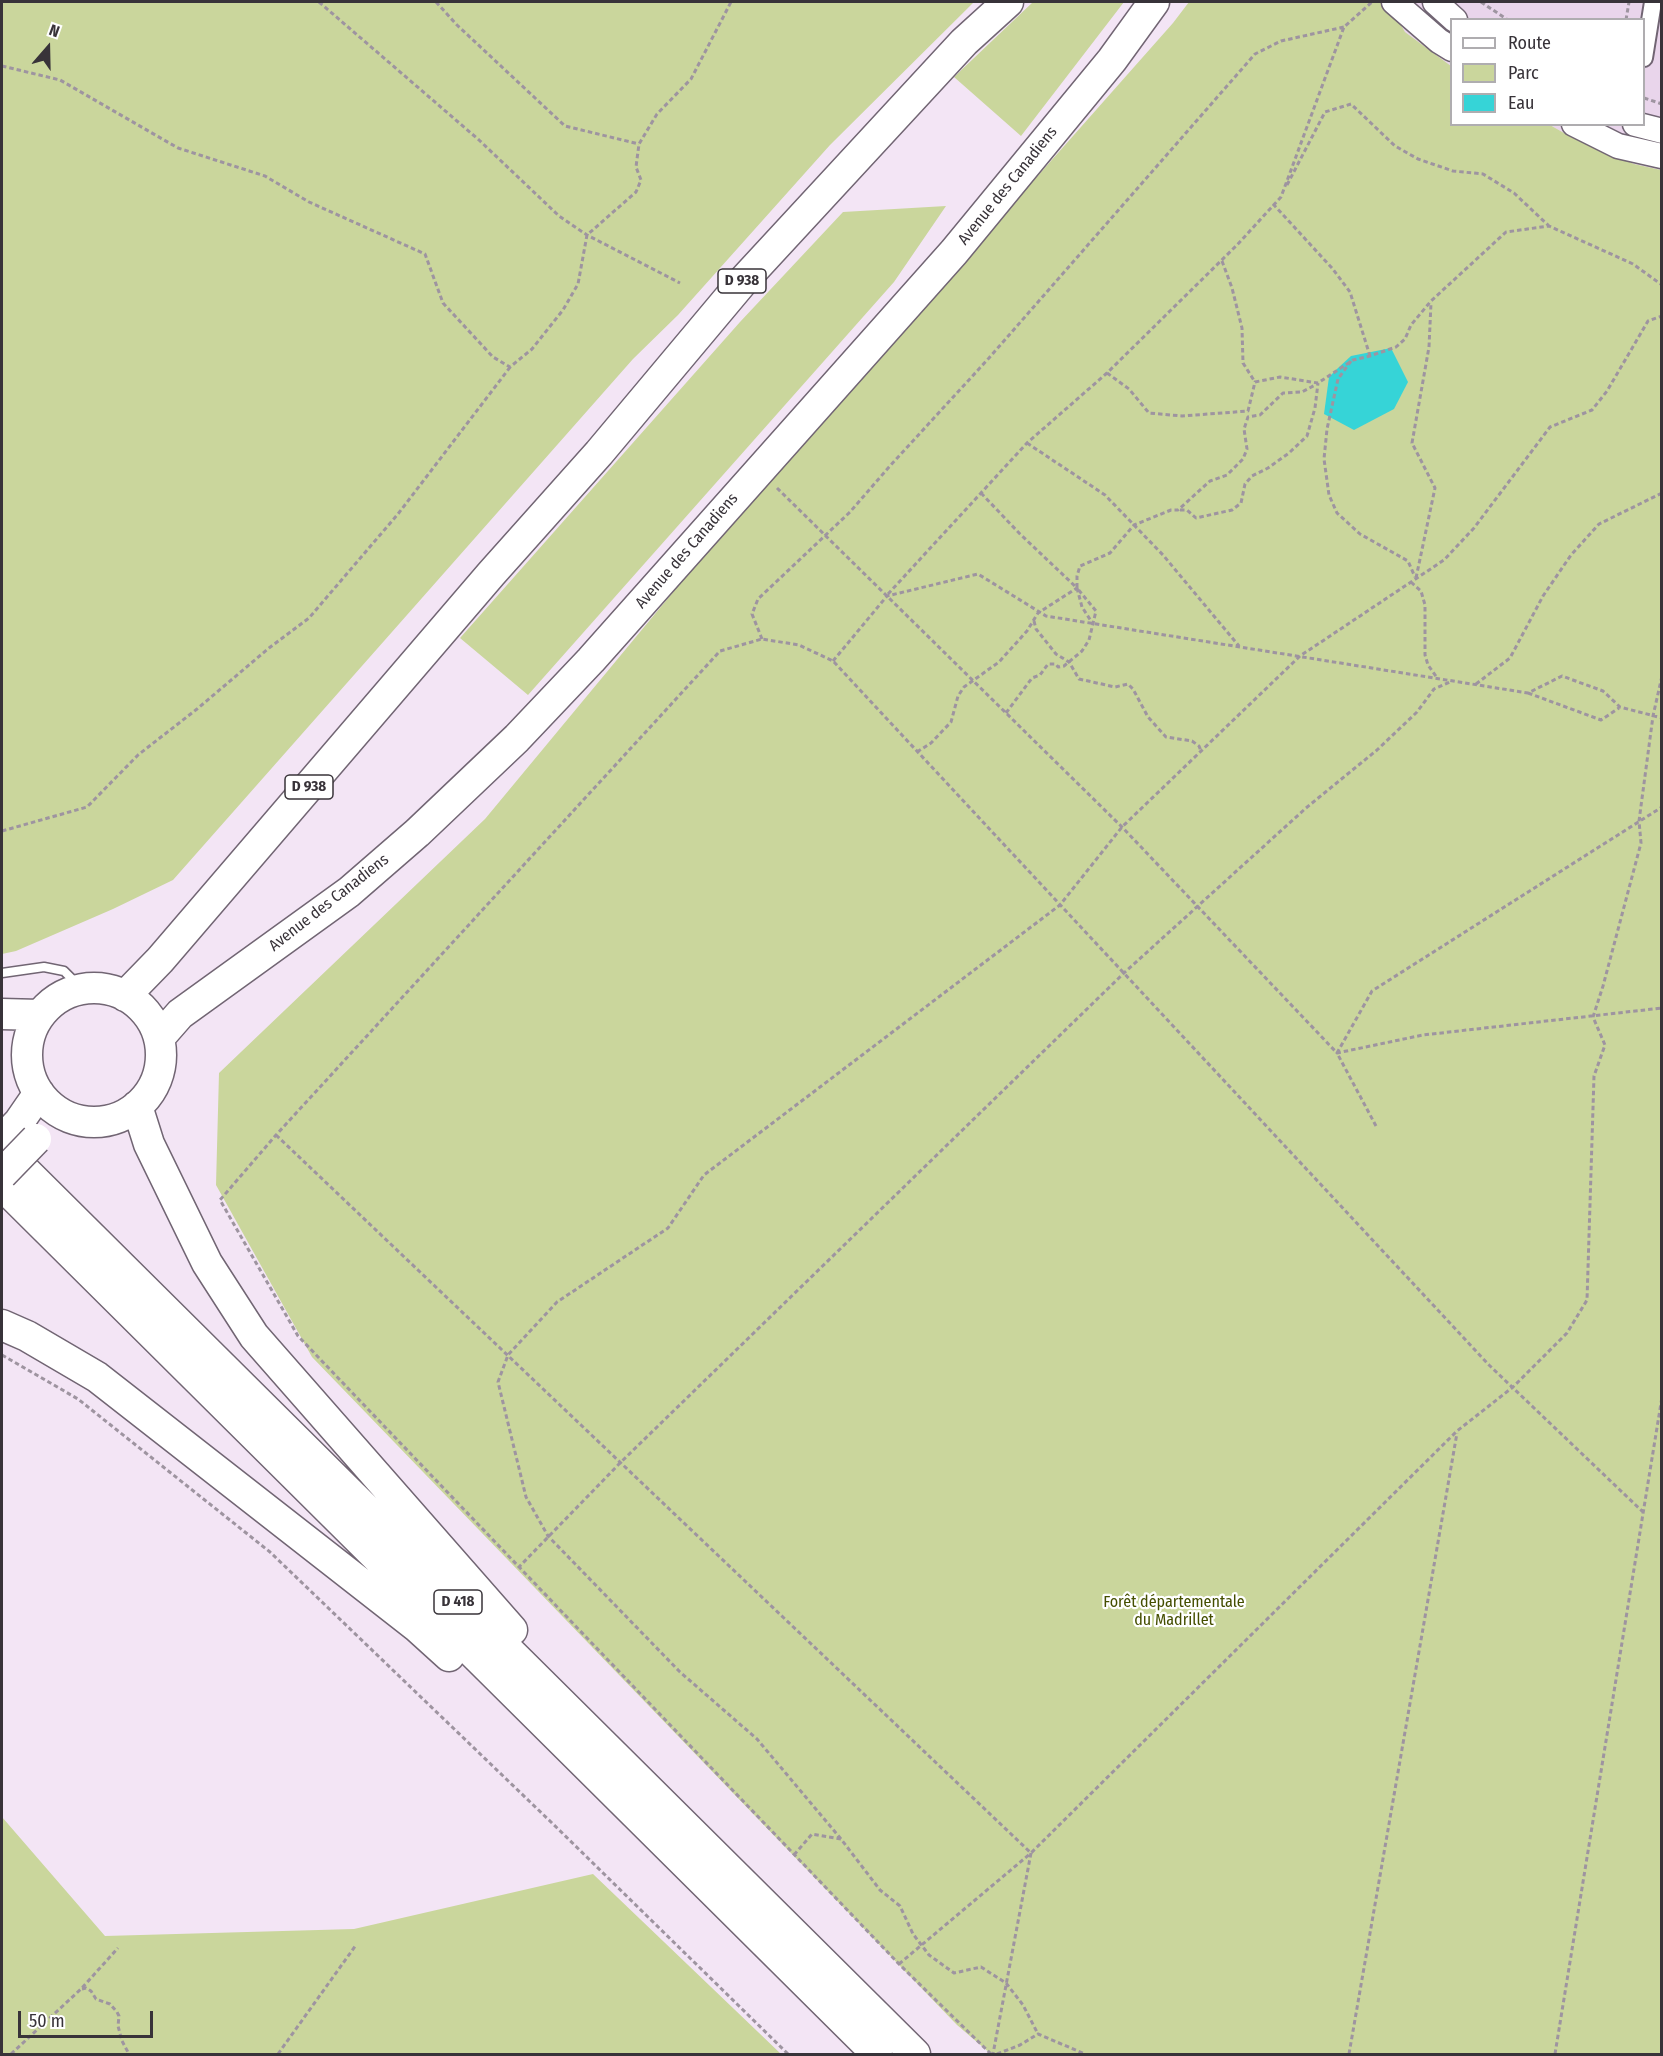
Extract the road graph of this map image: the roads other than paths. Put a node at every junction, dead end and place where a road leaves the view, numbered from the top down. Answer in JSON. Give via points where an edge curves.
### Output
{"nodes":[{"id":1,"x":998,"y":2,"type":"edge"},
{"id":2,"x":1008,"y":2,"type":"edge"},
{"id":3,"x":1154,"y":2,"type":"edge"},
{"id":4,"x":1394,"y":2,"type":"edge"},
{"id":5,"x":1435,"y":2,"type":"edge"},
{"id":6,"x":1653,"y":2,"type":"edge"},
{"id":7,"x":1453,"y":18,"type":"edge"},
{"id":8,"x":964,"y":42,"type":"junction"},
{"id":9,"x":1450,"y":48,"type":"edge"},
{"id":10,"x":1645,"y":51,"type":"edge"},
{"id":11,"x":1578,"y":126,"type":"edge"},
{"id":12,"x":1643,"y":126,"type":"edge"},
{"id":13,"x":1662,"y":131,"type":"edge"},
{"id":14,"x":1662,"y":156,"type":"edge"},
{"id":15,"x":2,"y":973,"type":"edge"},
{"id":16,"x":82,"y":989,"type":"junction"},
{"id":17,"x":125,"y":996,"type":"junction"},
{"id":18,"x":2,"y":1014,"type":"edge"},
{"id":19,"x":40,"y":1015,"type":"junction"},
{"id":20,"x":159,"y":1038,"type":"junction"},
{"id":21,"x":39,"y":1093,"type":"junction"},
{"id":22,"x":137,"y":1106,"type":"junction"},
{"id":23,"x":61,"y":1113,"type":"junction"},
{"id":24,"x":19,"y":1134,"type":"edge"},
{"id":25,"x":2,"y":1148,"type":"edge"},
{"id":26,"x":2,"y":1174,"type":"edge"},
{"id":27,"x":2,"y":1185,"type":"edge"},
{"id":28,"x":2,"y":1325,"type":"edge"},
{"id":29,"x":541,"y":1685,"type":"junction"},
{"id":30,"x":546,"y":1725,"type":"junction"},
{"id":31,"x":877,"y":2055,"type":"edge"},
{"id":32,"x":915,"y":2055,"type":"edge"}],
"edges":[{"from":1,"to":8,"type":"highway"},
{"from":2,"to":8,"type":"highway","number":"D 938"},
{"from":3,"to":20,"type":"highway","name":"Avenue des Canadiens","via":[[1112,60],[954,252],[517,738],[349,892],[180,1014]]},
{"from":4,"to":9,"type":"street"},
{"from":5,"to":7,"type":"street"},
{"from":6,"to":10,"type":"street"},
{"from":8,"to":17,"type":"highway","number":"D 938","via":[[744,280],[599,453]]},
{"from":11,"to":14,"type":"street","via":[[1618,146]]},
{"from":12,"to":13,"type":"street"},
{"from":15,"to":16,"type":"lane","via":[[44,967],[64,971]]},
{"from":16,"to":17,"type":"highway","via":[[104,989]]},
{"from":16,"to":19,"type":"highway","via":[[66,994]]},
{"from":17,"to":20,"type":"highway","via":[[140,1006]]},
{"from":18,"to":19,"type":"highway"},
{"from":19,"to":21,"type":"highway","via":[[27,1053],[30,1074]]},
{"from":20,"to":22,"type":"highway","via":[[158,1075]]},
{"from":21,"to":23,"type":"highway"},
{"from":21,"to":24,"type":"highway"},
{"from":22,"to":23,"type":"highway","via":[[120,1117],[100,1122]]},
{"from":22,"to":29,"type":"highway","via":[[149,1144],[202,1254],[254,1336],[520,1639]]},
{"from":23,"to":24,"type":"highway"},
{"from":24,"to":26,"type":"highway","bridge":true},
{"from":25,"to":29,"type":"highway","number":"D 418"},
{"from":27,"to":30,"type":"highway","number":"D 418"},
{"from":28,"to":30,"type":"highway","via":[[97,1377],[417,1627],[508,1710]]},
{"from":29,"to":32,"type":"highway","number":"D 418"},
{"from":30,"to":31,"type":"highway","number":"D 418"}]}
